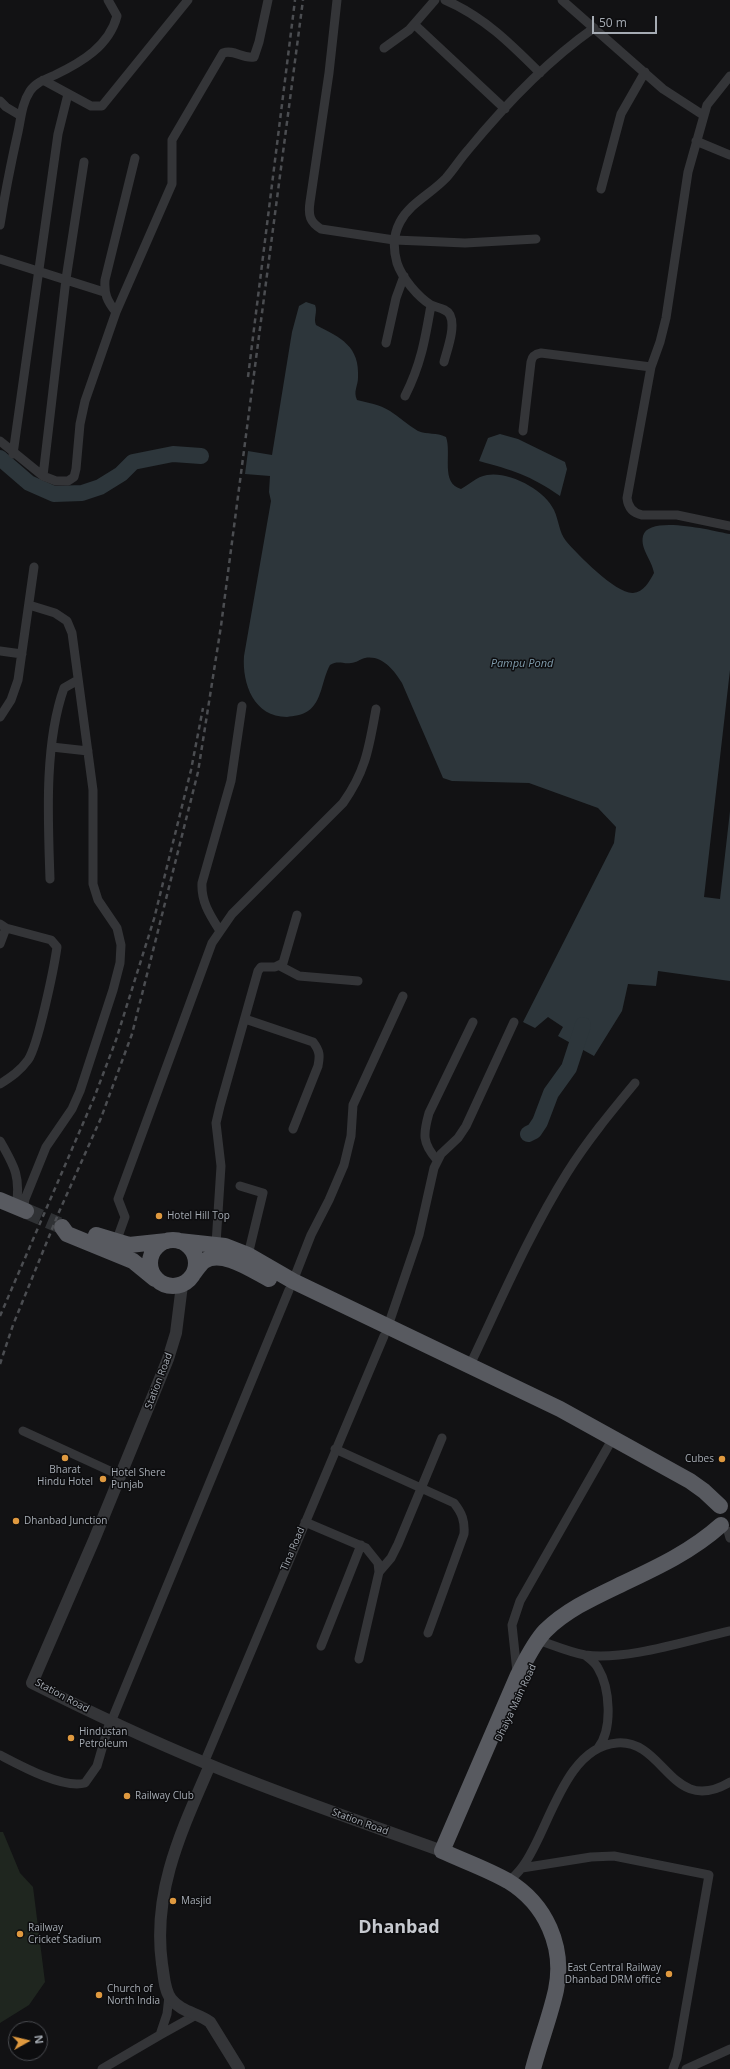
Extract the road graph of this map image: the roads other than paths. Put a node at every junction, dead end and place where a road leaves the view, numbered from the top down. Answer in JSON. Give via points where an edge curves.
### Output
{"nodes":[{"id":1,"x":108,"y":0,"type":"edge"},
{"id":2,"x":188,"y":0,"type":"edge"},
{"id":3,"x":268,"y":0,"type":"edge"},
{"id":4,"x":337,"y":0,"type":"edge"},
{"id":5,"x":436,"y":0,"type":"edge"},
{"id":6,"x":445,"y":0,"type":"edge"},
{"id":7,"x":562,"y":0,"type":"edge"},
{"id":8,"x":414,"y":24,"type":"junction"},
{"id":9,"x":594,"y":28,"type":"junction"},
{"id":10,"x":384,"y":48,"type":"dead end"},
{"id":11,"x":645,"y":72,"type":"junction"},
{"id":12,"x":540,"y":73,"type":"junction"},
{"id":13,"x":730,"y":76,"type":"edge"},
{"id":14,"x":43,"y":80,"type":"junction"},
{"id":15,"x":68,"y":94,"type":"junction"},
{"id":16,"x":0,"y":101,"type":"edge"},
{"id":17,"x":505,"y":109,"type":"junction"},
{"id":18,"x":703,"y":115,"type":"junction"},
{"id":19,"x":21,"y":116,"type":"junction"},
{"id":20,"x":696,"y":141,"type":"junction"},
{"id":21,"x":730,"y":155,"type":"edge"},
{"id":22,"x":134,"y":158,"type":"dead end"},
{"id":23,"x":84,"y":162,"type":"dead end"},
{"id":24,"x":601,"y":189,"type":"dead end"},
{"id":25,"x":0,"y":224,"type":"edge"},
{"id":26,"x":536,"y":239,"type":"dead end"},
{"id":27,"x":394,"y":240,"type":"junction"},
{"id":28,"x":0,"y":259,"type":"edge"},
{"id":29,"x":39,"y":271,"type":"junction"},
{"id":30,"x":404,"y":276,"type":"junction"},
{"id":31,"x":66,"y":279,"type":"junction"},
{"id":32,"x":104,"y":292,"type":"junction"},
{"id":33,"x":431,"y":305,"type":"junction"},
{"id":34,"x":116,"y":312,"type":"junction"},
{"id":35,"x":386,"y":343,"type":"dead end"},
{"id":36,"x":444,"y":362,"type":"dead end"},
{"id":37,"x":651,"y":367,"type":"junction"},
{"id":38,"x":405,"y":396,"type":"dead end"},
{"id":39,"x":523,"y":431,"type":"dead end"},
{"id":40,"x":0,"y":442,"type":"edge"},
{"id":41,"x":13,"y":454,"type":"junction"},
{"id":42,"x":43,"y":476,"type":"junction"},
{"id":43,"x":730,"y":526,"type":"edge"},
{"id":44,"x":34,"y":568,"type":"dead end"},
{"id":45,"x":29,"y":605,"type":"junction"},
{"id":46,"x":0,"y":651,"type":"edge"},
{"id":47,"x":22,"y":654,"type":"junction"},
{"id":48,"x":78,"y":680,"type":"junction"},
{"id":49,"x":242,"y":706,"type":"dead end"},
{"id":50,"x":376,"y":709,"type":"dead end"},
{"id":51,"x":0,"y":717,"type":"edge"},
{"id":52,"x":52,"y":747,"type":"junction"},
{"id":53,"x":88,"y":751,"type":"junction"},
{"id":54,"x":50,"y":879,"type":"dead end"},
{"id":55,"x":297,"y":915,"type":"dead end"},
{"id":56,"x":3,"y":926,"type":"edge"},
{"id":57,"x":220,"y":931,"type":"junction"},
{"id":58,"x":0,"y":944,"type":"edge"},
{"id":59,"x":280,"y":966,"type":"junction"},
{"id":60,"x":358,"y":981,"type":"dead end"},
{"id":61,"x":403,"y":996,"type":"dead end"},
{"id":62,"x":245,"y":1019,"type":"junction"},
{"id":63,"x":473,"y":1022,"type":"dead end"},
{"id":64,"x":514,"y":1022,"type":"dead end"},
{"id":65,"x":635,"y":1083,"type":"dead end"},
{"id":66,"x":0,"y":1084,"type":"edge"},
{"id":67,"x":293,"y":1129,"type":"dead end"},
{"id":68,"x":0,"y":1141,"type":"edge"},
{"id":69,"x":438,"y":1160,"type":"junction"},
{"id":70,"x":240,"y":1186,"type":"dead end"},
{"id":71,"x":0,"y":1200,"type":"edge"},
{"id":72,"x":22,"y":1210,"type":"junction"},
{"id":73,"x":174,"y":1241,"type":"junction"},
{"id":74,"x":116,"y":1242,"type":"junction"},
{"id":75,"x":216,"y":1244,"type":"junction"},
{"id":76,"x":248,"y":1255,"type":"junction"},
{"id":77,"x":194,"y":1273,"type":"junction"},
{"id":78,"x":159,"y":1282,"type":"junction"},
{"id":79,"x":182,"y":1285,"type":"junction"},
{"id":80,"x":291,"y":1286,"type":"junction"},
{"id":81,"x":386,"y":1331,"type":"junction"},
{"id":82,"x":470,"y":1365,"type":"junction"},
{"id":83,"x":23,"y":1431,"type":"dead end"},
{"id":84,"x":442,"y":1438,"type":"dead end"},
{"id":85,"x":609,"y":1445,"type":"junction"},
{"id":86,"x":335,"y":1449,"type":"junction"},
{"id":87,"x":121,"y":1476,"type":"junction"},
{"id":88,"x":421,"y":1488,"type":"junction"},
{"id":89,"x":725,"y":1521,"type":"edge"},
{"id":90,"x":305,"y":1522,"type":"junction"},
{"id":91,"x":361,"y":1545,"type":"junction"},
{"id":92,"x":379,"y":1572,"type":"junction"},
{"id":93,"x":730,"y":1631,"type":"edge"},
{"id":94,"x":428,"y":1633,"type":"dead end"},
{"id":95,"x":543,"y":1642,"type":"junction"},
{"id":96,"x":321,"y":1646,"type":"dead end"},
{"id":97,"x":585,"y":1655,"type":"junction"},
{"id":98,"x":359,"y":1659,"type":"dead end"},
{"id":99,"x":518,"y":1675,"type":"junction"},
{"id":100,"x":110,"y":1722,"type":"junction"},
{"id":101,"x":597,"y":1749,"type":"junction"},
{"id":102,"x":0,"y":1755,"type":"edge"},
{"id":103,"x":207,"y":1764,"type":"junction"},
{"id":104,"x":730,"y":1782,"type":"edge"},
{"id":105,"x":447,"y":1853,"type":"junction"},
{"id":106,"x":522,"y":1868,"type":"junction"},
{"id":107,"x":509,"y":1882,"type":"junction"},
{"id":108,"x":169,"y":1996,"type":"junction"},
{"id":109,"x":196,"y":2015,"type":"junction"},
{"id":110,"x":160,"y":2035,"type":"junction"},
{"id":111,"x":730,"y":2049,"type":"edge"},
{"id":112,"x":102,"y":2069,"type":"edge"},
{"id":113,"x":239,"y":2069,"type":"edge"},
{"id":114,"x":533,"y":2069,"type":"edge"},
{"id":115,"x":673,"y":2069,"type":"edge"},
{"id":116,"x":686,"y":2069,"type":"edge"}],
"edges":[{"from":1,"to":14,"type":"street","via":[[117,16],[114,29],[104,43],[68,68]]},
{"from":2,"to":15,"type":"street","via":[[102,106],[92,106]]},
{"from":3,"to":34,"type":"street","via":[[254,56],[248,58],[228,51],[223,53],[176,131],[171,149],[172,184]]},
{"from":4,"to":27,"type":"street","via":[[308,214],[313,224],[322,229]]},
{"from":5,"to":8,"type":"street"},
{"from":6,"to":12,"type":"street","via":[[465,8],[486,23]]},
{"from":7,"to":9,"type":"street"},
{"from":8,"to":10,"type":"street"},
{"from":8,"to":17,"type":"street"},
{"from":9,"to":11,"type":"street"},
{"from":9,"to":12,"type":"street"},
{"from":11,"to":18,"type":"street","via":[[663,89]]},
{"from":11,"to":24,"type":"street","via":[[621,114]]},
{"from":12,"to":17,"type":"street"},
{"from":13,"to":18,"type":"street","via":[[709,101]]},
{"from":14,"to":15,"type":"street"},
{"from":14,"to":19,"type":"street","via":[[30,92]]},
{"from":15,"to":29,"type":"street","via":[[58,134]]},
{"from":16,"to":19,"type":"street"},
{"from":17,"to":27,"type":"street","via":[[446,178],[407,213],[397,228]]},
{"from":18,"to":20,"type":"street"},
{"from":19,"to":25,"type":"street"},
{"from":20,"to":21,"type":"street"},
{"from":20,"to":37,"type":"street","via":[[685,186],[662,334]]},
{"from":22,"to":32,"type":"street"},
{"from":23,"to":31,"type":"street"},
{"from":26,"to":27,"type":"street","via":[[465,243]]},
{"from":27,"to":30,"type":"street","via":[[398,265]]},
{"from":28,"to":29,"type":"street"},
{"from":29,"to":31,"type":"street"},
{"from":29,"to":41,"type":"street"},
{"from":30,"to":33,"type":"street"},
{"from":30,"to":35,"type":"street","via":[[397,292]]},
{"from":31,"to":32,"type":"street"},
{"from":31,"to":42,"type":"street"},
{"from":32,"to":34,"type":"street","via":[[108,303]]},
{"from":33,"to":36,"type":"street","via":[[450,315],[451,330]]},
{"from":33,"to":38,"type":"street","via":[[421,358]]},
{"from":34,"to":42,"type":"street","via":[[85,401],[74,477],[68,481],[56,481]]},
{"from":37,"to":39,"type":"street","via":[[535,354],[531,362]]},
{"from":37,"to":43,"type":"street","via":[[627,492],[629,507],[642,516],[677,515]]},
{"from":40,"to":41,"type":"street"},
{"from":41,"to":42,"type":"street"},
{"from":44,"to":45,"type":"street"},
{"from":45,"to":47,"type":"street"},
{"from":45,"to":48,"type":"street","via":[[55,613],[67,621],[72,633]]},
{"from":46,"to":47,"type":"street"},
{"from":47,"to":51,"type":"street","via":[[18,680],[11,700]]},
{"from":48,"to":52,"type":"street","via":[[64,688],[60,698]]},
{"from":48,"to":53,"type":"street"},
{"from":49,"to":57,"type":"street","via":[[230,781],[202,884],[204,904]]},
{"from":50,"to":57,"type":"street","via":[[369,748],[356,785],[343,803],[232,914]]},
{"from":52,"to":53,"type":"street"},
{"from":52,"to":54,"type":"street","via":[[49,790]]},
{"from":53,"to":72,"type":"street","via":[[94,818],[92,884],[98,900],[117,928],[121,945],[120,962],[114,990],[80,1091],[72,1109],[46,1147]]},
{"from":55,"to":59,"type":"street"},
{"from":56,"to":58,"type":"street"},
{"from":56,"to":66,"type":"street","via":[[52,940],[57,947],[37,1038],[29,1059],[18,1073]]},
{"from":57,"to":74,"type":"street","via":[[212,943],[118,1199],[125,1217]]},
{"from":59,"to":60,"type":"street","via":[[299,976]]},
{"from":59,"to":62,"type":"street","via":[[261,967],[258,971]]},
{"from":61,"to":80,"type":"street","via":[[353,1105],[352,1136],[341,1172],[311,1235]]},
{"from":62,"to":67,"type":"street","via":[[314,1042],[318,1048],[318,1066]]},
{"from":62,"to":75,"type":"street","via":[[216,1123],[221,1166]]},
{"from":63,"to":69,"type":"street","via":[[429,1113],[425,1127],[424,1137],[428,1150]]},
{"from":64,"to":69,"type":"street","via":[[466,1126],[458,1138],[446,1147]]},
{"from":65,"to":82,"type":"street","via":[[599,1127],[567,1173],[516,1268]]},
{"from":68,"to":72,"type":"street","via":[[15,1170]]},
{"from":69,"to":81,"type":"street","name":"Tina Road","via":[[419,1235]]},
{"from":70,"to":76,"type":"street","via":[[263,1194]]},
{"from":71,"to":72,"type":"highway"},
{"from":73,"to":74,"type":"highway","via":[[129,1245]]},
{"from":73,"to":75,"type":"highway"},
{"from":73,"to":77,"type":"highway","via":[[192,1251],[196,1262]]},
{"from":73,"to":78,"type":"highway","via":[[158,1246],[151,1256],[150,1267]]},
{"from":74,"to":78,"type":"highway","via":[[70,1226],[61,1226],[67,1234],[138,1264]]},
{"from":75,"to":76,"type":"highway"},
{"from":76,"to":80,"type":"highway"},
{"from":77,"to":79,"type":"highway"},
{"from":77,"to":80,"type":"highway","via":[[207,1259],[225,1259]]},
{"from":78,"to":79,"type":"highway","via":[[170,1286]]},
{"from":79,"to":87,"type":"street","name":"Station Road","via":[[176,1333],[168,1359]]},
{"from":80,"to":81,"type":"highway"},
{"from":80,"to":100,"type":"street"},
{"from":81,"to":82,"type":"highway"},
{"from":81,"to":85,"type":"highway","via":[[448,1365]]},
{"from":81,"to":86,"type":"street","name":"Tina Road"},
{"from":82,"to":89,"type":"highway","via":[[617,1439],[690,1481],[704,1490]]},
{"from":83,"to":87,"type":"street"},
{"from":84,"to":88,"type":"street"},
{"from":85,"to":89,"type":"highway","via":[[687,1490]]},
{"from":85,"to":99,"type":"street","via":[[520,1601],[512,1625]]},
{"from":86,"to":88,"type":"street"},
{"from":86,"to":90,"type":"street","name":"Tina Road"},
{"from":87,"to":100,"type":"street","name":"Station Road","via":[[32,1683]]},
{"from":88,"to":92,"type":"street","via":[[391,1558]]},
{"from":88,"to":94,"type":"street","via":[[454,1503],[465,1522],[464,1534]]},
{"from":89,"to":95,"type":"highway","name":"Dhaiya Main Road","via":[[694,1548],[595,1597],[571,1612],[552,1625]]},
{"from":90,"to":91,"type":"street"},
{"from":90,"to":103,"type":"street","name":"Tina Road"},
{"from":91,"to":92,"type":"street","via":[[373,1554]]},
{"from":91,"to":96,"type":"street"},
{"from":92,"to":98,"type":"street"},
{"from":93,"to":97,"type":"street","via":[[626,1654]]},
{"from":95,"to":97,"type":"street"},
{"from":95,"to":99,"type":"highway","name":"Dhaiya Main Road"},
{"from":95,"to":105,"type":"highway","name":"Dhaiya Main Road"},
{"from":97,"to":101,"type":"street","via":[[598,1668],[607,1701],[607,1730],[603,1742]]},
{"from":99,"to":105,"type":"highway","name":"Dhaiya Main Road"},
{"from":100,"to":102,"type":"street","via":[[97,1766],[85,1784],[72,1784],[46,1776]]},
{"from":100,"to":103,"type":"street","name":"Station Road"},
{"from":101,"to":104,"type":"street","via":[[617,1743],[632,1745],[657,1761],[682,1786],[690,1789],[712,1789]]},
{"from":101,"to":106,"type":"street","via":[[570,1774]]},
{"from":103,"to":105,"type":"street","name":"Station Road","via":[[300,1801]]},
{"from":103,"to":108,"type":"street","via":[[176,1848],[161,1903],[161,1958]]},
{"from":105,"to":107,"type":"highway"},
{"from":106,"to":107,"type":"street"},
{"from":106,"to":115,"type":"street","via":[[614,1856],[709,1875]]},
{"from":107,"to":114,"type":"highway","via":[[526,1895],[546,1918],[557,1949],[556,1988]]},
{"from":108,"to":109,"type":"street","via":[[178,2006]]},
{"from":108,"to":110,"type":"street","via":[[167,2014]]},
{"from":109,"to":110,"type":"street"},
{"from":109,"to":113,"type":"street","via":[[210,2022]]},
{"from":110,"to":112,"type":"street"},
{"from":111,"to":116,"type":"street"}]}
